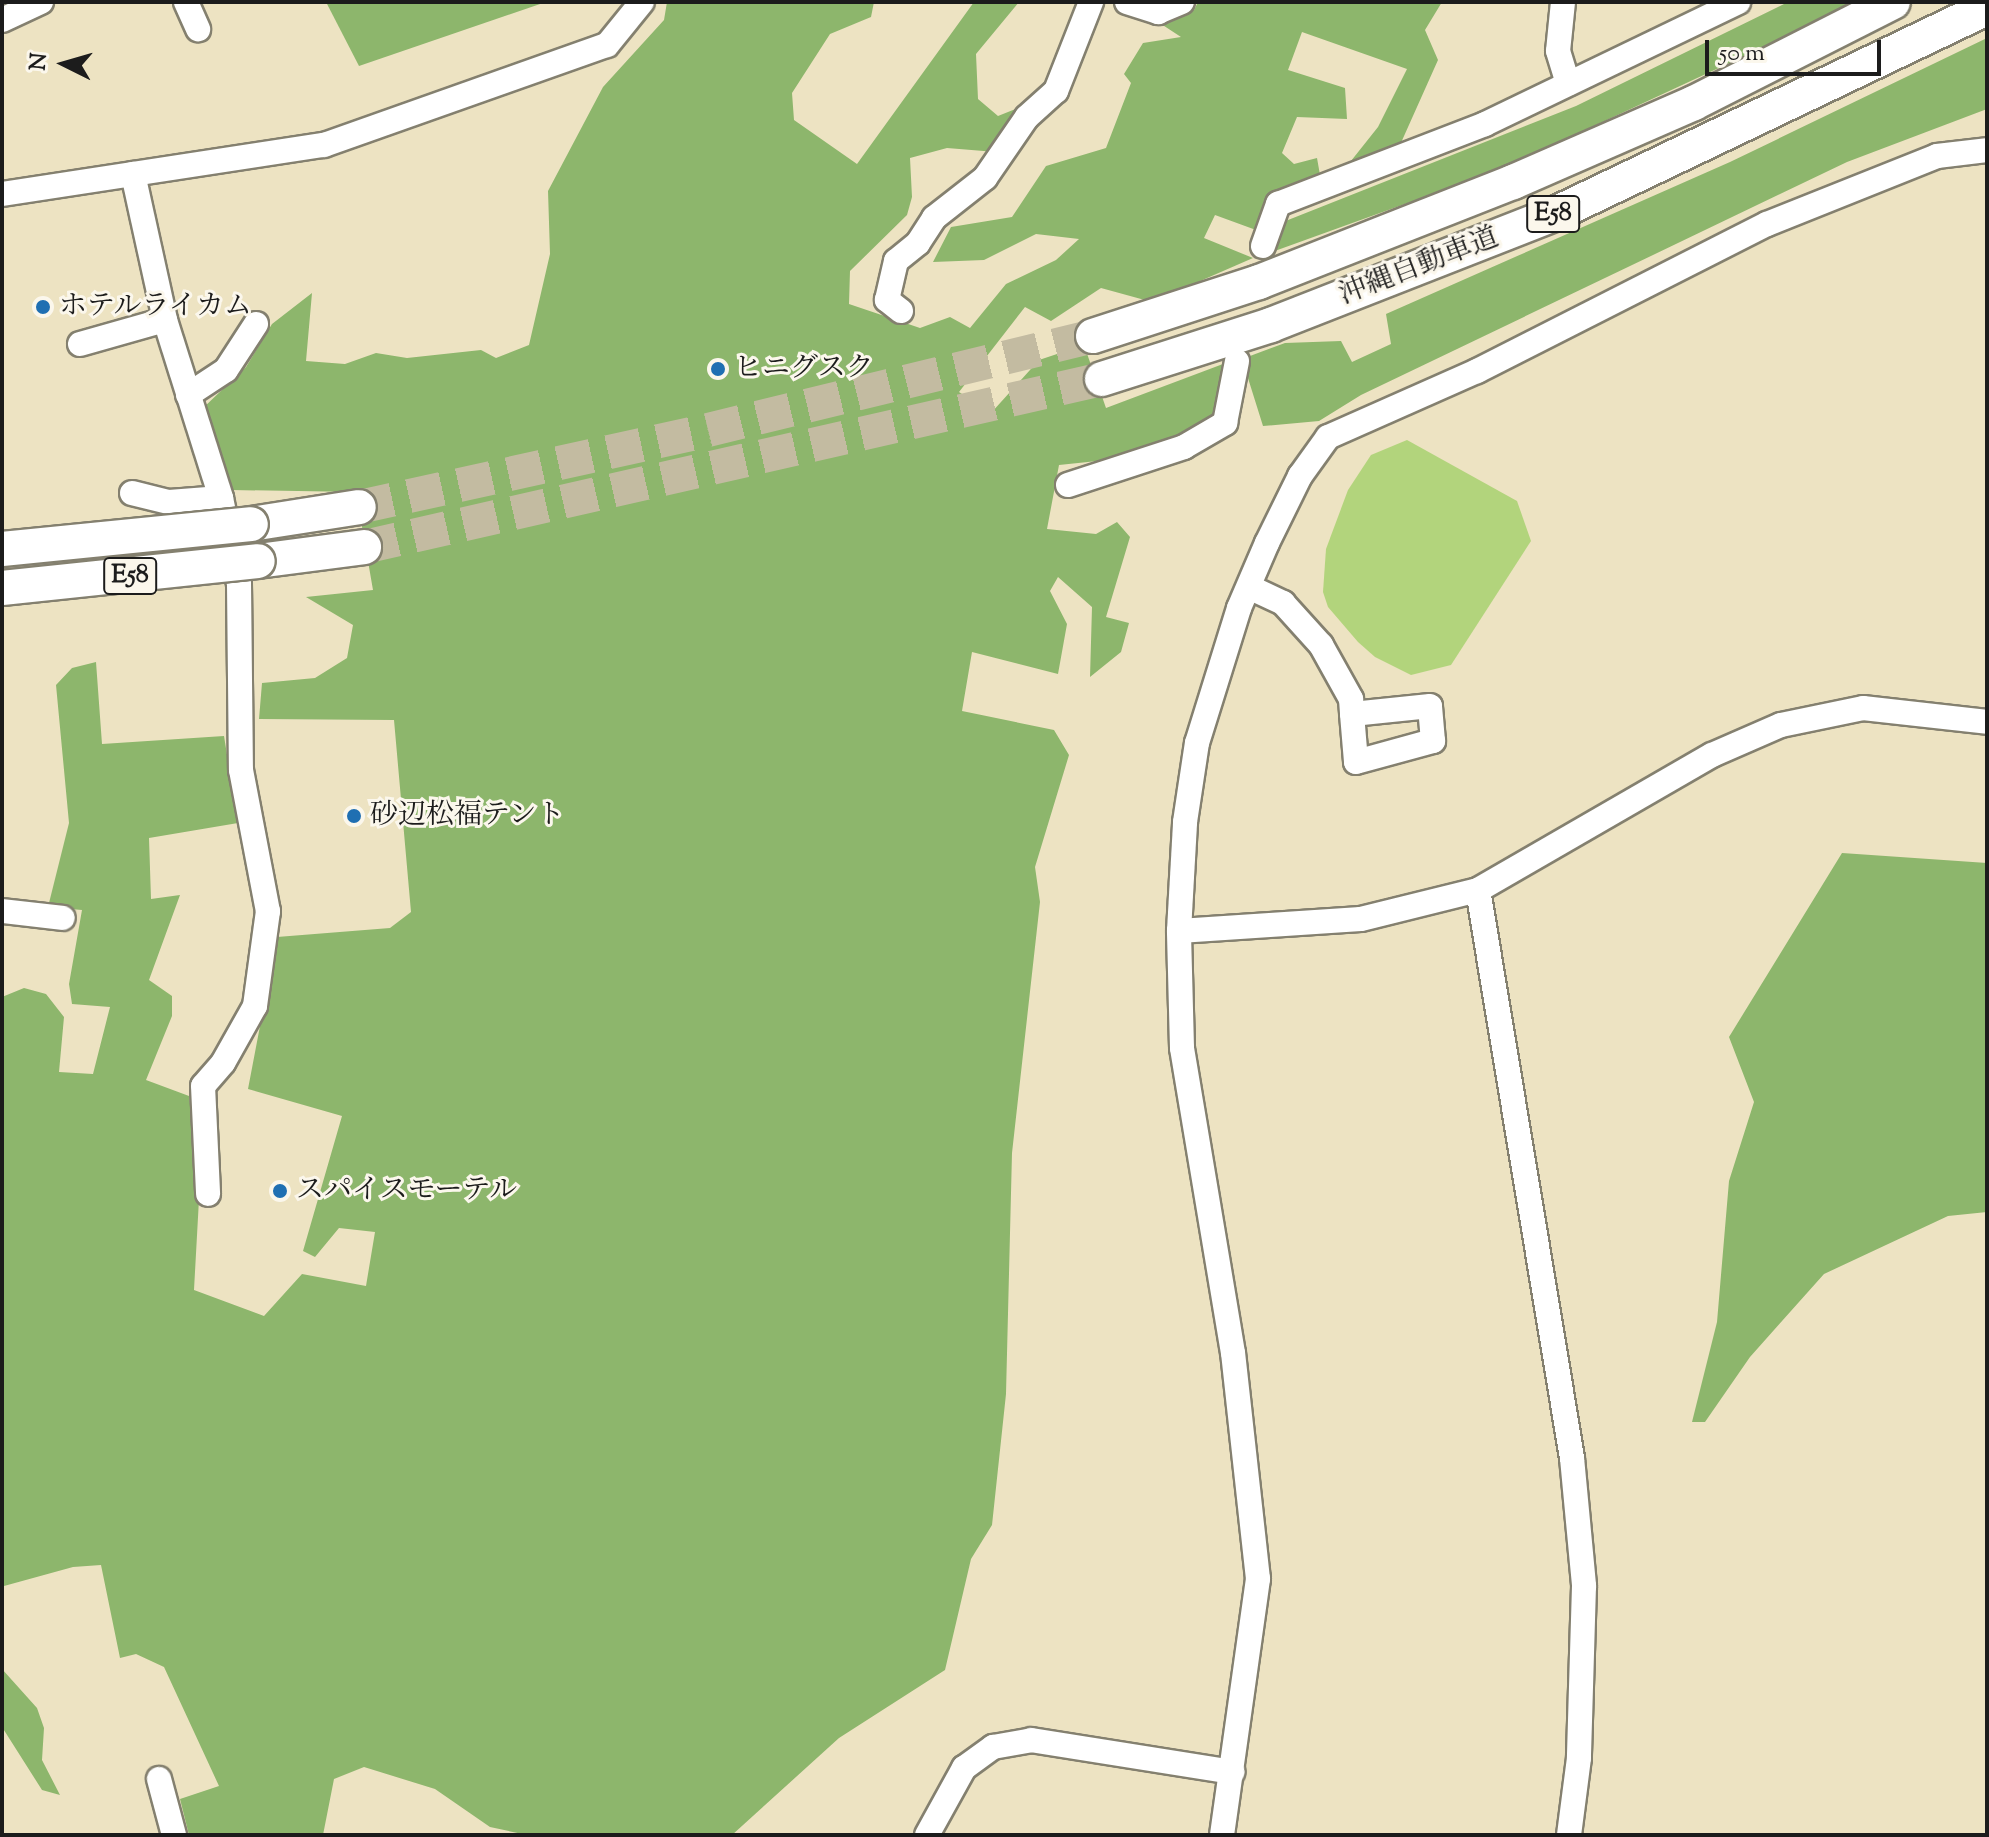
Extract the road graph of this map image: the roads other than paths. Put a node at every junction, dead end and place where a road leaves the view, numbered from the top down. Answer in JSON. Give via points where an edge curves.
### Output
{"nodes":[{"id":1,"x":41,"y":2,"type":"edge"},
{"id":2,"x":186,"y":2,"type":"edge"},
{"id":3,"x":642,"y":2,"type":"edge"},
{"id":4,"x":1091,"y":2,"type":"edge"},
{"id":5,"x":1127,"y":2,"type":"edge"},
{"id":6,"x":1182,"y":2,"type":"edge"},
{"id":7,"x":1563,"y":2,"type":"edge"},
{"id":8,"x":1738,"y":2,"type":"edge"},
{"id":9,"x":1893,"y":2,"type":"edge"},
{"id":10,"x":1987,"y":8,"type":"edge"},
{"id":11,"x":2,"y":20,"type":"edge"},
{"id":12,"x":198,"y":29,"type":"dead end"},
{"id":13,"x":1568,"y":83,"type":"junction"},
{"id":14,"x":1987,"y":150,"type":"edge"},
{"id":15,"x":133,"y":174,"type":"junction"},
{"id":16,"x":2,"y":194,"type":"edge"},
{"id":17,"x":1263,"y":246,"type":"dead end"},
{"id":18,"x":901,"y":311,"type":"dead end"},
{"id":19,"x":165,"y":320,"type":"junction"},
{"id":20,"x":256,"y":324,"type":"dead end"},
{"id":21,"x":1093,"y":336,"type":"tunnel mouth"},
{"id":22,"x":80,"y":344,"type":"dead end"},
{"id":23,"x":1237,"y":361,"type":"dead end"},
{"id":24,"x":1102,"y":379,"type":"tunnel mouth"},
{"id":25,"x":188,"y":395,"type":"junction"},
{"id":26,"x":1068,"y":485,"type":"dead end"},
{"id":27,"x":132,"y":493,"type":"dead end"},
{"id":28,"x":221,"y":498,"type":"junction"},
{"id":29,"x":359,"y":507,"type":"tunnel mouth"},
{"id":30,"x":364,"y":547,"type":"tunnel mouth"},
{"id":31,"x":2,"y":549,"type":"edge"},
{"id":32,"x":1249,"y":587,"type":"junction"},
{"id":33,"x":2,"y":588,"type":"edge"},
{"id":34,"x":1352,"y":714,"type":"dead end"},
{"id":35,"x":1987,"y":722,"type":"edge"},
{"id":36,"x":1478,"y":890,"type":"junction"},
{"id":37,"x":2,"y":911,"type":"edge"},
{"id":38,"x":63,"y":918,"type":"dead end"},
{"id":39,"x":1179,"y":931,"type":"junction"},
{"id":40,"x":208,"y":1194,"type":"dead end"},
{"id":41,"x":1232,"y":1772,"type":"junction"},
{"id":42,"x":159,"y":1779,"type":"dead end"},
{"id":43,"x":174,"y":1835,"type":"edge"},
{"id":44,"x":927,"y":1835,"type":"edge"},
{"id":45,"x":1222,"y":1835,"type":"edge"},
{"id":46,"x":1569,"y":1835,"type":"edge"}],
"edges":[{"from":1,"to":11,"type":"street"},
{"from":2,"to":12,"type":"street"},
{"from":3,"to":15,"type":"street","via":[[607,45],[324,145]]},
{"from":4,"to":18,"type":"street","via":[[1056,91],[1027,117],[985,178],[934,218],[918,243],[896,261],[887,300]]},
{"from":5,"to":6,"type":"street","via":[[1158,12]]},
{"from":7,"to":13,"type":"street","via":[[1558,51]]},
{"from":8,"to":13,"type":"street"},
{"from":9,"to":21,"type":"highway","name":"沖縄自動車道","number":"E58","via":[[1694,103],[1513,182],[1259,282]]},
{"from":10,"to":24,"type":"highway","name":"沖縄自動車道","number":"E58","via":[[1557,213],[1271,325]]},
{"from":13,"to":17,"type":"street","via":[[1485,124],[1278,204]]},
{"from":14,"to":32,"type":"street","via":[[1937,156],[1767,224],[1477,371],[1328,437],[1300,476]]},
{"from":15,"to":16,"type":"street"},
{"from":15,"to":19,"type":"street"},
{"from":19,"to":22,"type":"street"},
{"from":19,"to":25,"type":"street"},
{"from":20,"to":25,"type":"street","via":[[226,370]]},
{"from":23,"to":26,"type":"street","via":[[1225,423],[1184,447]]},
{"from":25,"to":28,"type":"street"},
{"from":27,"to":28,"type":"street","via":[[169,502]]},
{"from":28,"to":40,"type":"street","via":[[239,584],[241,770],[268,911],[255,1006],[223,1063],[203,1086]]},
{"from":29,"to":31,"type":"highway","number":"E58","bridge":true,"via":[[251,524]]},
{"from":30,"to":33,"type":"highway","number":"E58","bridge":true},
{"from":32,"to":34,"type":"street","via":[[1299,616],[1336,672]]},
{"from":32,"to":39,"type":"street","via":[[1197,743],[1185,822]]},
{"from":35,"to":36,"type":"street","via":[[1863,708],[1781,725],[1712,755]]},
{"from":36,"to":39,"type":"street","via":[[1361,919]]},
{"from":36,"to":46,"type":"street","via":[[1572,1458],[1584,1586],[1579,1758]]},
{"from":37,"to":38,"type":"street"},
{"from":39,"to":41,"type":"street","via":[[1182,1048],[1233,1353],[1258,1579]]},
{"from":41,"to":44,"type":"street","via":[[1031,1740],[993,1747],[964,1768]]},
{"from":41,"to":45,"type":"street"},
{"from":42,"to":43,"type":"street"}]}
